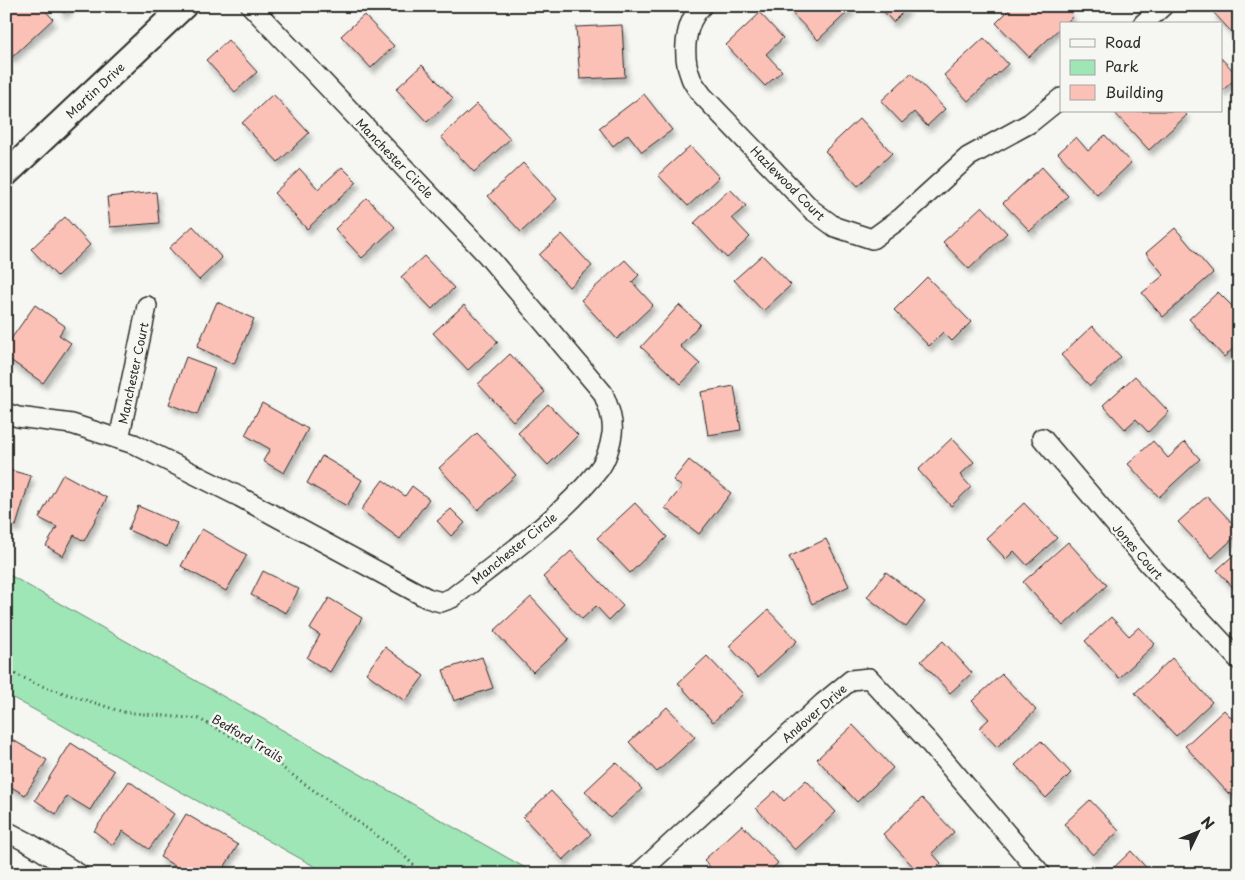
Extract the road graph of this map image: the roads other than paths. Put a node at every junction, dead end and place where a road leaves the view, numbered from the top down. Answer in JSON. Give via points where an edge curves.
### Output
{"nodes":[{"id":1,"x":184,"y":6,"type":"edge"},
{"id":2,"x":251,"y":6,"type":"edge"},
{"id":3,"x":702,"y":6,"type":"edge"},
{"id":4,"x":1163,"y":6,"type":"edge"},
{"id":5,"x":1146,"y":22,"type":"edge"},
{"id":6,"x":1060,"y":99,"type":"edge"},
{"id":7,"x":6,"y":174,"type":"edge"},
{"id":8,"x":146,"y":306,"type":"dead end"},
{"id":9,"x":6,"y":413,"type":"edge"},
{"id":10,"x":1042,"y":438,"type":"dead end"},
{"id":11,"x":119,"y":439,"type":"junction"},
{"id":12,"x":1239,"y":660,"type":"edge"},
{"id":13,"x":6,"y":831,"type":"edge"},
{"id":14,"x":1038,"y":873,"type":"edge"},
{"id":15,"x":79,"y":874,"type":"edge"},
{"id":16,"x":638,"y":874,"type":"edge"}],
"edges":[{"from":1,"to":7,"type":"street","name":"Martin Drive"},
{"from":2,"to":11,"type":"street","name":"Manchester Circle","via":[[486,254],[603,393],[611,413],[612,433],[605,457],[598,472],[550,520],[452,598],[441,602],[427,598],[240,497]]},
{"from":3,"to":6,"type":"street","name":"Hazlewood Court","via":[[687,33],[685,56],[691,79],[702,95],[812,210],[835,227],[872,239],[968,157],[1030,123]]},
{"from":4,"to":5,"type":"street"},
{"from":8,"to":11,"type":"street","name":"Manchester Court"},
{"from":9,"to":11,"type":"street","name":"Manchester Circle","via":[[72,424]]},
{"from":10,"to":12,"type":"street","name":"Jones Court","via":[[1150,566]]},
{"from":13,"to":15,"type":"street"},
{"from":14,"to":16,"type":"street","name":"Andover Drive","via":[[927,740],[869,678],[851,680],[823,703]]}]}
